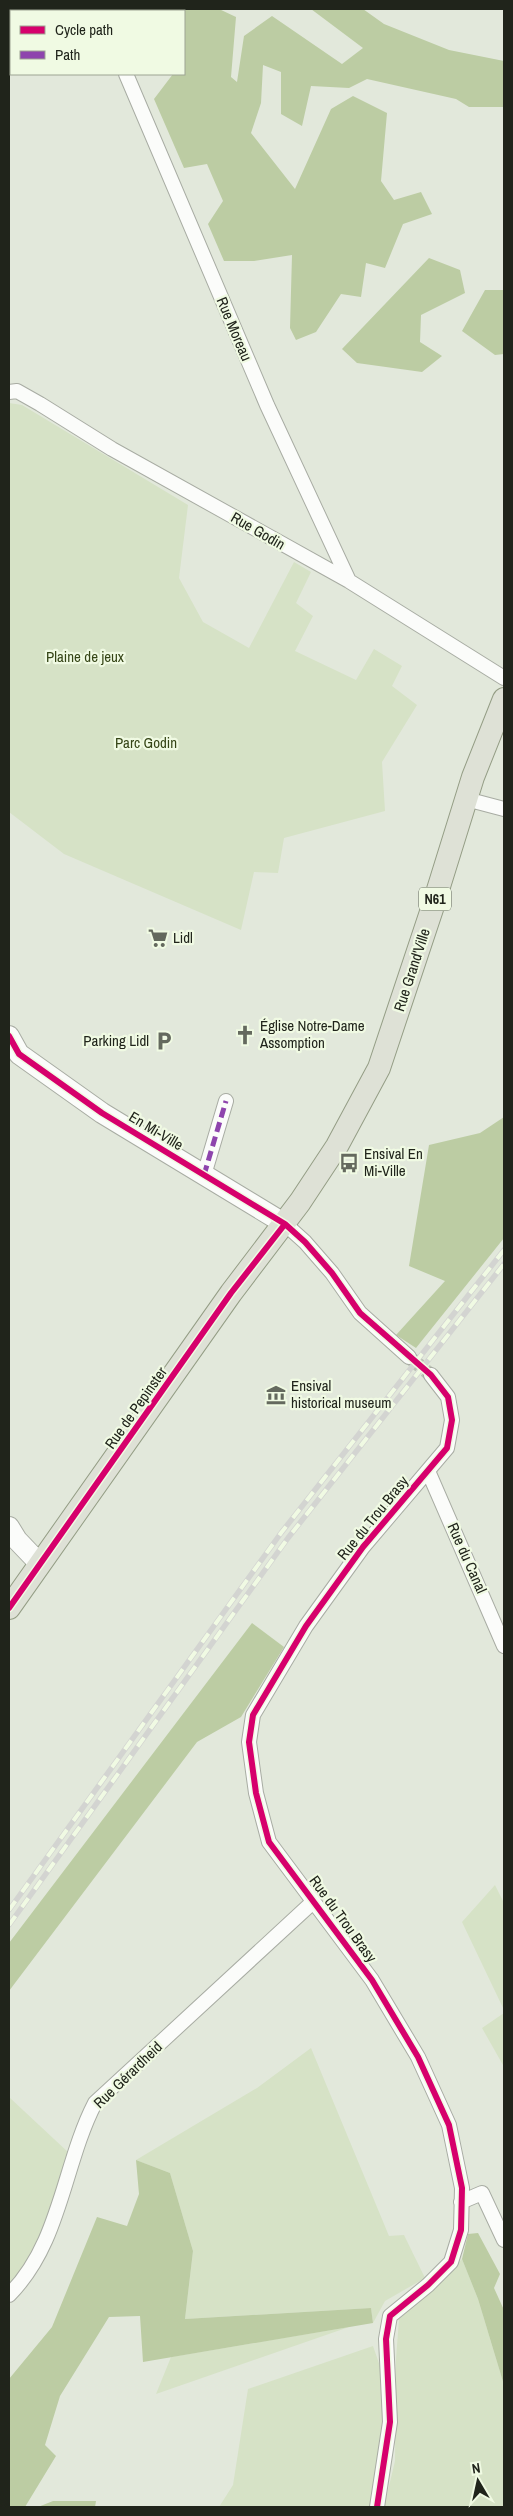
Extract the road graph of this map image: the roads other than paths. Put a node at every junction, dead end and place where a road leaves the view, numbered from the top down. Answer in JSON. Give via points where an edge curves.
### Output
{"nodes":[{"id":1,"x":44,"y":9,"type":"edge"},
{"id":2,"x":58,"y":10,"type":"edge"},
{"id":3,"x":126,"y":75,"type":"edge"},
{"id":4,"x":9,"y":392,"type":"edge"},
{"id":5,"x":349,"y":581,"type":"junction"},
{"id":6,"x":504,"y":678,"type":"edge"},
{"id":7,"x":504,"y":699,"type":"edge"},
{"id":8,"x":466,"y":799,"type":"junction"},
{"id":9,"x":504,"y":809,"type":"edge"},
{"id":10,"x":9,"y":1036,"type":"edge"},
{"id":11,"x":14,"y":1055,"type":"edge"},
{"id":12,"x":226,"y":1101,"type":"dead end"},
{"id":13,"x":204,"y":1174,"type":"junction"},
{"id":14,"x":285,"y":1224,"type":"junction"},
{"id":15,"x":409,"y":1357,"type":"tunnel mouth"},
{"id":16,"x":431,"y":1375,"type":"tunnel mouth"},
{"id":17,"x":428,"y":1471,"type":"junction"},
{"id":18,"x":9,"y":1527,"type":"edge"},
{"id":19,"x":39,"y":1563,"type":"junction"},
{"id":20,"x":9,"y":1608,"type":"edge"},
{"id":21,"x":499,"y":1619,"type":"edge"},
{"id":22,"x":504,"y":1646,"type":"edge"},
{"id":23,"x":314,"y":1901,"type":"junction"},
{"id":24,"x":462,"y":2195,"type":"junction"},
{"id":25,"x":504,"y":2240,"type":"edge"},
{"id":26,"x":9,"y":2295,"type":"edge"},
{"id":27,"x":377,"y":2507,"type":"edge"}],
"edges":[{"from":1,"to":2,"type":"street"},
{"from":3,"to":5,"type":"street","name":"Rue Moreau","via":[[267,405]]},
{"from":4,"to":5,"type":"street","name":"Rue Godin","via":[[17,391],[32,399],[112,449]]},
{"from":5,"to":6,"type":"street","name":"Rue Godin"},
{"from":7,"to":8,"type":"main road","name":"Rue Grand'Ville","number":"N61"},
{"from":8,"to":9,"type":"street"},
{"from":8,"to":14,"type":"main road","name":"Rue Grand'Ville","number":"N61","via":[[379,1068],[337,1146]]},
{"from":10,"to":11,"type":"street","name":"En Mi-Ville"},
{"from":11,"to":13,"type":"street","name":"En Mi-Ville"},
{"from":12,"to":13,"type":"street"},
{"from":13,"to":14,"type":"street","name":"En Mi-Ville"},
{"from":14,"to":15,"type":"street","via":[[332,1273],[360,1314]]},
{"from":14,"to":19,"type":"main road","name":"Rue de Pepinster","number":"N61","via":[[231,1293]]},
{"from":16,"to":17,"type":"street","name":"Rue du Trou Brasy","via":[[448,1397],[452,1420],[447,1448]]},
{"from":17,"to":21,"type":"street","name":"Rue du Canal"},
{"from":17,"to":23,"type":"street","name":"Rue du Trou Brasy","via":[[369,1540],[306,1626],[253,1715],[249,1742],[256,1792],[269,1842]]},
{"from":18,"to":19,"type":"street"},
{"from":19,"to":20,"type":"main road","name":"Rue de Pepinster","number":"N61"},
{"from":21,"to":22,"type":"street","name":"Rue du Canal"},
{"from":23,"to":24,"type":"street","name":"Rue du Trou Brasy","via":[[372,1980],[418,2057],[449,2125]]},
{"from":23,"to":26,"type":"street","name":"Rue Gérardheid","via":[[95,2103],[83,2127],[50,2230],[34,2266]]},
{"from":24,"to":25,"type":"street","via":[[482,2193]]},
{"from":24,"to":27,"type":"street","name":"Rue du Trou Brasy","via":[[462,2230],[451,2262],[390,2316],[387,2325],[390,2422]]}]}
